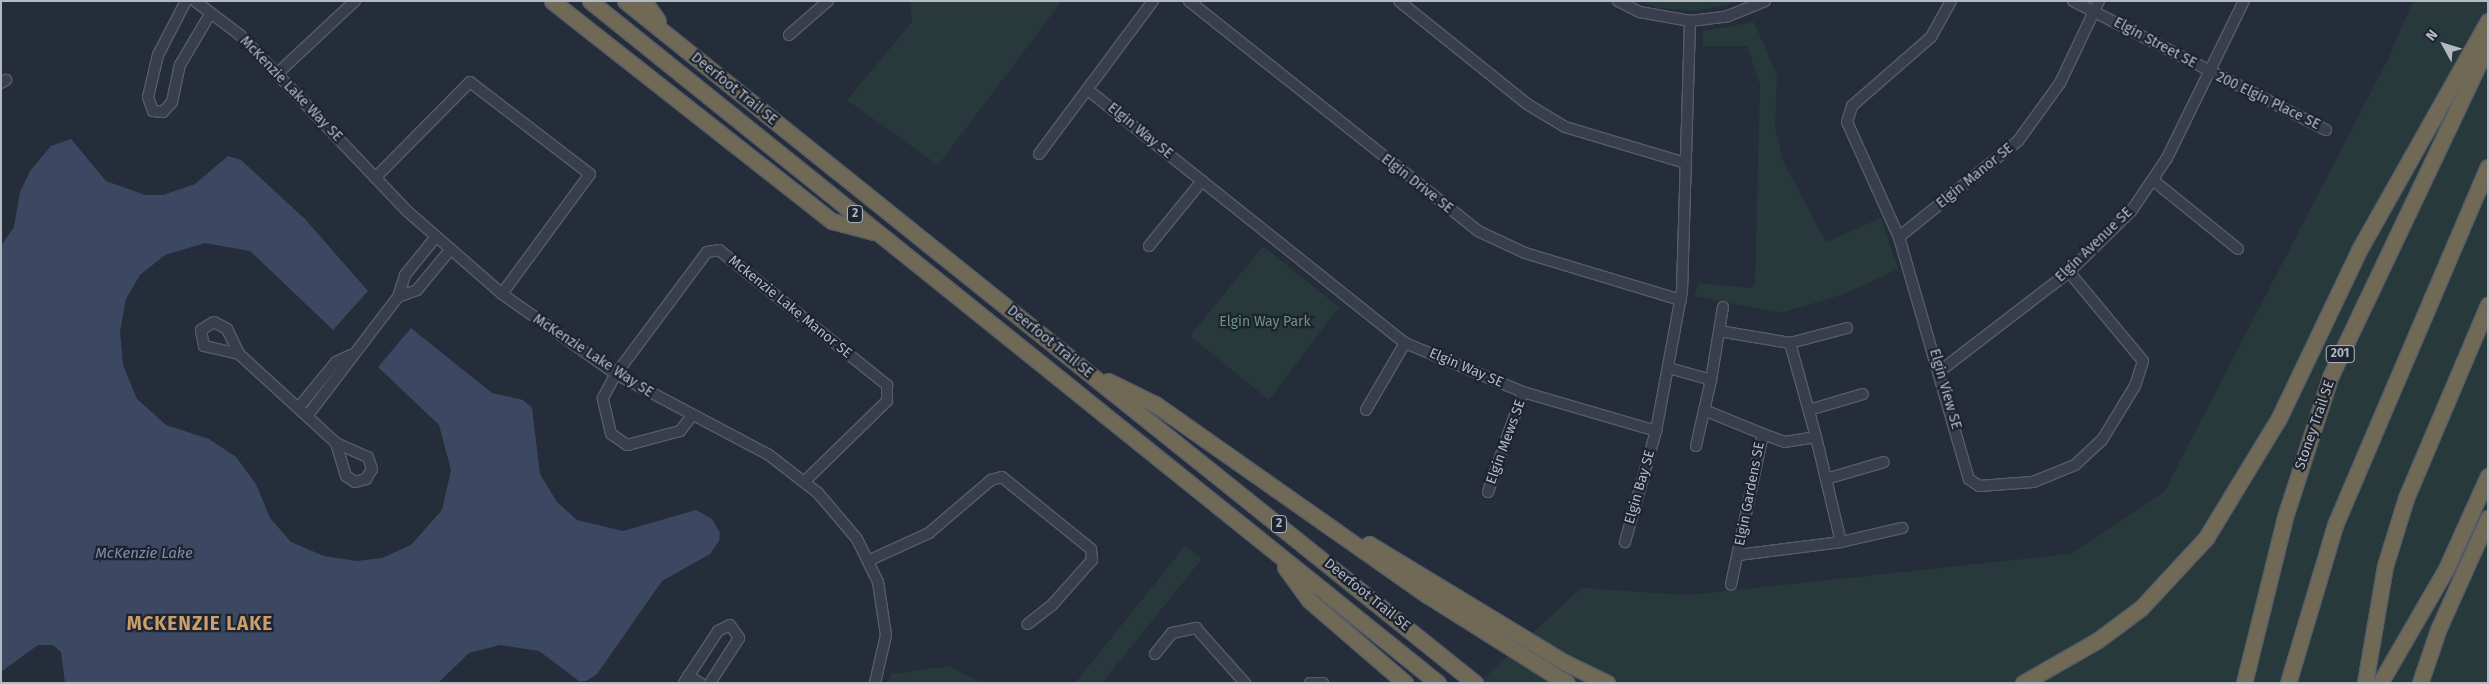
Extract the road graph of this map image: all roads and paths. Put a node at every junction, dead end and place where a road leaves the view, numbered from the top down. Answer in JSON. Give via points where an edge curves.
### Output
{"nodes":[{"id":1,"x":354,"y":1,"type":"edge"},
{"id":2,"x":552,"y":1,"type":"edge"},
{"id":3,"x":590,"y":1,"type":"edge"},
{"id":4,"x":625,"y":1,"type":"edge"},
{"id":5,"x":644,"y":1,"type":"edge"},
{"id":6,"x":828,"y":1,"type":"edge"},
{"id":7,"x":1153,"y":1,"type":"edge"},
{"id":8,"x":1190,"y":1,"type":"edge"},
{"id":9,"x":1399,"y":1,"type":"edge"},
{"id":10,"x":1618,"y":1,"type":"edge"},
{"id":11,"x":1765,"y":1,"type":"edge"},
{"id":12,"x":1951,"y":1,"type":"edge"},
{"id":13,"x":2072,"y":1,"type":"edge"},
{"id":14,"x":2099,"y":1,"type":"edge"},
{"id":15,"x":2244,"y":1,"type":"edge"},
{"id":16,"x":194,"y":2,"type":"edge"},
{"id":17,"x":2094,"y":11,"type":"junction"},
{"id":18,"x":210,"y":14,"type":"junction"},
{"id":19,"x":1690,"y":21,"type":"junction"},
{"id":20,"x":2488,"y":21,"type":"edge"},
{"id":21,"x":667,"y":35,"type":"junction"},
{"id":22,"x":789,"y":35,"type":"dead end"},
{"id":23,"x":2488,"y":45,"type":"edge"},
{"id":24,"x":279,"y":72,"type":"junction"},
{"id":25,"x":2210,"y":73,"type":"junction"},
{"id":26,"x":1088,"y":90,"type":"junction"},
{"id":27,"x":2326,"y":130,"type":"dead end"},
{"id":28,"x":1039,"y":154,"type":"dead end"},
{"id":29,"x":1686,"y":163,"type":"junction"},
{"id":30,"x":2488,"y":167,"type":"edge"},
{"id":31,"x":375,"y":178,"type":"junction"},
{"id":32,"x":1202,"y":181,"type":"junction"},
{"id":33,"x":2154,"y":181,"type":"junction"},
{"id":34,"x":878,"y":233,"type":"junction"},
{"id":35,"x":1899,"y":237,"type":"junction"},
{"id":36,"x":436,"y":238,"type":"junction"},
{"id":37,"x":1149,"y":246,"type":"dead end"},
{"id":38,"x":2238,"y":249,"type":"dead end"},
{"id":39,"x":450,"y":250,"type":"junction"},
{"id":40,"x":2069,"y":272,"type":"junction"},
{"id":41,"x":502,"y":294,"type":"junction"},
{"id":42,"x":398,"y":297,"type":"junction"},
{"id":43,"x":1681,"y":300,"type":"junction"},
{"id":44,"x":2488,"y":305,"type":"edge"},
{"id":45,"x":1723,"y":307,"type":"dead end"},
{"id":46,"x":1847,"y":328,"type":"dead end"},
{"id":47,"x":1719,"y":331,"type":"junction"},
{"id":48,"x":1405,"y":343,"type":"junction"},
{"id":49,"x":1790,"y":343,"type":"junction"},
{"id":50,"x":239,"y":354,"type":"dead end"},
{"id":51,"x":351,"y":355,"type":"junction"},
{"id":52,"x":1080,"y":367,"type":"junction"},
{"id":53,"x":1669,"y":368,"type":"junction"},
{"id":54,"x":1940,"y":372,"type":"junction"},
{"id":55,"x":616,"y":374,"type":"junction"},
{"id":56,"x":1711,"y":380,"type":"junction"},
{"id":57,"x":1524,"y":392,"type":"junction"},
{"id":58,"x":1863,"y":394,"type":"dead end"},
{"id":59,"x":299,"y":406,"type":"junction"},
{"id":60,"x":1366,"y":410,"type":"dead end"},
{"id":61,"x":1704,"y":410,"type":"junction"},
{"id":62,"x":1809,"y":410,"type":"junction"},
{"id":63,"x":308,"y":416,"type":"junction"},
{"id":64,"x":691,"y":416,"type":"junction"},
{"id":65,"x":1656,"y":431,"type":"junction"},
{"id":66,"x":1762,"y":434,"type":"junction"},
{"id":67,"x":1816,"y":437,"type":"junction"},
{"id":68,"x":336,"y":443,"type":"dead end"},
{"id":69,"x":1696,"y":446,"type":"dead end"},
{"id":70,"x":1884,"y":462,"type":"dead end"},
{"id":71,"x":2488,"y":476,"type":"edge"},
{"id":72,"x":1826,"y":478,"type":"junction"},
{"id":73,"x":805,"y":481,"type":"junction"},
{"id":74,"x":1488,"y":492,"type":"dead end"},
{"id":75,"x":2488,"y":518,"type":"edge"},
{"id":76,"x":1902,"y":528,"type":"dead end"},
{"id":77,"x":1335,"y":532,"type":"junction"},
{"id":78,"x":1625,"y":542,"type":"dead end"},
{"id":79,"x":1841,"y":542,"type":"junction"},
{"id":80,"x":1274,"y":552,"type":"junction"},
{"id":81,"x":1738,"y":555,"type":"junction"},
{"id":82,"x":870,"y":560,"type":"junction"},
{"id":83,"x":1731,"y":585,"type":"dead end"},
{"id":84,"x":1028,"y":624,"type":"dead end"},
{"id":85,"x":1155,"y":654,"type":"dead end"},
{"id":86,"x":686,"y":679,"type":"edge"},
{"id":87,"x":700,"y":683,"type":"edge"},
{"id":88,"x":710,"y":683,"type":"edge"},
{"id":89,"x":875,"y":683,"type":"edge"},
{"id":90,"x":1245,"y":683,"type":"edge"},
{"id":91,"x":1310,"y":683,"type":"edge"},
{"id":92,"x":1323,"y":683,"type":"edge"},
{"id":93,"x":1405,"y":683,"type":"edge"},
{"id":94,"x":1438,"y":683,"type":"edge"},
{"id":95,"x":1475,"y":683,"type":"edge"},
{"id":96,"x":1567,"y":683,"type":"edge"},
{"id":97,"x":1607,"y":683,"type":"edge"},
{"id":98,"x":2023,"y":683,"type":"edge"},
{"id":99,"x":2244,"y":683,"type":"edge"},
{"id":100,"x":2288,"y":683,"type":"edge"},
{"id":101,"x":2365,"y":683,"type":"edge"},
{"id":102,"x":2380,"y":683,"type":"edge"},
{"id":103,"x":2420,"y":683,"type":"edge"}],
"edges":[{"from":1,"to":24,"type":"street"},
{"from":2,"to":34,"type":"highway","via":[[832,221]]},
{"from":3,"to":34,"type":"highway","name":"Deerfoot Trail SE","number":"2"},
{"from":4,"to":21,"type":"highway","name":"Deerfoot Trail SE","number":"2"},
{"from":5,"to":21,"type":"highway"},
{"from":6,"to":22,"type":"street"},
{"from":7,"to":26,"type":"street"},
{"from":8,"to":43,"type":"street","name":"Elgin Drive SE","via":[[1478,231],[1526,254]]},
{"from":9,"to":29,"type":"street","via":[[1527,104],[1565,126]]},
{"from":10,"to":19,"type":"street","via":[[1640,12]]},
{"from":11,"to":19,"type":"street","via":[[1728,16]]},
{"from":12,"to":35,"type":"street","name":"Elgin View SE","via":[[1931,37],[1852,106],[1847,115]]},
{"from":13,"to":17,"type":"street","name":"Elgin Street SE"},
{"from":14,"to":17,"type":"street","name":"Elgin Manor SE"},
{"from":15,"to":25,"type":"street","name":"Elgin Avenue SE"},
{"from":16,"to":18,"type":"street","name":"McKenzie Lake Way SE"},
{"from":16,"to":18,"type":"street","via":[[158,55],[148,97],[153,111],[164,112],[172,102],[180,65]]},
{"from":17,"to":25,"type":"street","name":"Elgin Street SE"},
{"from":17,"to":35,"type":"street","name":"Elgin Manor SE","via":[[2060,83],[2018,141]]},
{"from":18,"to":24,"type":"street","name":"McKenzie Lake Way SE","via":[[240,35]]},
{"from":19,"to":29,"type":"street"},
{"from":20,"to":98,"type":"highway","via":[[2359,250],[2278,418],[2206,538],[2142,608],[2098,640]]},
{"from":21,"to":52,"type":"highway","name":"Deerfoot Trail SE","number":"2"},
{"from":23,"to":99,"type":"highway","name":"Stoney Trail SE","number":"201","via":[[2331,375],[2285,517]]},
{"from":24,"to":31,"type":"street","name":"McKenzie Lake Way SE"},
{"from":25,"to":27,"type":"street","name":"200 Elgin Place SE"},
{"from":25,"to":33,"type":"street","name":"Elgin Avenue SE"},
{"from":26,"to":28,"type":"street"},
{"from":26,"to":32,"type":"street","name":"Elgin Way SE"},
{"from":29,"to":43,"type":"street"},
{"from":30,"to":100,"type":"highway","via":[[2335,525]]},
{"from":31,"to":36,"type":"street","name":"McKenzie Lake Way SE"},
{"from":31,"to":41,"type":"street","via":[[470,82],[590,174]]},
{"from":32,"to":37,"type":"street"},
{"from":32,"to":48,"type":"street","name":"Elgin Way SE"},
{"from":33,"to":38,"type":"street"},
{"from":33,"to":40,"type":"street","name":"Elgin Avenue SE","via":[[2115,228]]},
{"from":34,"to":80,"type":"highway","name":"Deerfoot Trail SE","number":"2"},
{"from":35,"to":54,"type":"street","name":"Elgin View SE"},
{"from":36,"to":39,"type":"street","name":"McKenzie Lake Way SE"},
{"from":36,"to":42,"type":"street","via":[[405,275]]},
{"from":39,"to":41,"type":"street","name":"McKenzie Lake Way SE"},
{"from":39,"to":42,"type":"street","via":[[416,290]]},
{"from":40,"to":54,"type":"street","name":"Elgin Avenue SE"},
{"from":40,"to":54,"type":"street","name":"Elgin View SE","via":[[2143,361],[2135,386],[2102,440],[2075,465],[2032,482],[1979,486],[1969,479]]},
{"from":41,"to":55,"type":"street","name":"McKenzie Lake Way SE"},
{"from":42,"to":51,"type":"street"},
{"from":43,"to":53,"type":"street"},
{"from":44,"to":101,"type":"highway","via":[[2406,498],[2384,566]]},
{"from":45,"to":47,"type":"street"},
{"from":46,"to":49,"type":"street"},
{"from":47,"to":49,"type":"street"},
{"from":47,"to":56,"type":"street"},
{"from":48,"to":57,"type":"street","name":"Elgin Way SE"},
{"from":48,"to":60,"type":"street"},
{"from":49,"to":62,"type":"street"},
{"from":50,"to":59,"type":"street"},
{"from":51,"to":59,"type":"street","via":[[336,362]]},
{"from":51,"to":63,"type":"street","via":[[347,368]]},
{"from":52,"to":77,"type":"highway","via":[[1155,404]]},
{"from":52,"to":95,"type":"highway","name":"Deerfoot Trail SE","number":"2"},
{"from":53,"to":56,"type":"street"},
{"from":53,"to":65,"type":"street"},
{"from":55,"to":64,"type":"street","name":"McKenzie Lake Way SE"},
{"from":55,"to":64,"type":"street","via":[[603,398],[611,434],[627,445],[680,432]]},
{"from":55,"to":73,"type":"street","name":"Mckenzie Lake Manor SE","via":[[707,252],[719,250],[887,385],[887,401]]},
{"from":56,"to":61,"type":"street"},
{"from":57,"to":65,"type":"street","name":"Elgin Way SE"},
{"from":57,"to":74,"type":"street","name":"Elgin Mews SE"},
{"from":58,"to":62,"type":"street"},
{"from":59,"to":63,"type":"street"},
{"from":61,"to":66,"type":"street","name":"Elgin Gardens SE"},
{"from":61,"to":69,"type":"street"},
{"from":62,"to":67,"type":"street"},
{"from":63,"to":68,"type":"street"},
{"from":64,"to":73,"type":"street","name":"McKenzie Lake Way SE","via":[[769,455]]},
{"from":65,"to":78,"type":"street","name":"Elgin Bay SE"},
{"from":66,"to":67,"type":"street","name":"Elgin Gardens SE","via":[[1786,442]]},
{"from":66,"to":81,"type":"street","name":"Elgin Gardens SE"},
{"from":67,"to":72,"type":"street"},
{"from":70,"to":72,"type":"street"},
{"from":71,"to":102,"type":"highway","via":[[2446,568]]},
{"from":72,"to":79,"type":"street"},
{"from":73,"to":82,"type":"street","name":"McKenzie Lake Way SE","via":[[847,525]]},
{"from":75,"to":103,"type":"highway","via":[[2438,630]]},
{"from":76,"to":79,"type":"street","name":"Elgin Gardens SE"},
{"from":77,"to":96,"type":"highway"},
{"from":77,"to":97,"type":"highway","via":[[1354,535],[1564,662]]},
{"from":79,"to":81,"type":"street","name":"Elgin Gardens SE"},
{"from":80,"to":93,"type":"highway","via":[[1309,600]]},
{"from":80,"to":94,"type":"highway","name":"Deerfoot Trail SE","number":"2"},
{"from":81,"to":83,"type":"street","name":"Elgin Gardens SE"},
{"from":82,"to":84,"type":"street","via":[[935,529],[991,480],[1002,477],[1091,549],[1092,560],[1052,605]]},
{"from":82,"to":89,"type":"street","name":"McKenzie Lake Way SE","via":[[886,621],[884,650]]},
{"from":85,"to":90,"type":"street","via":[[1172,633],[1196,628]]},
{"from":86,"to":87,"type":"street"},
{"from":86,"to":88,"type":"street","via":[[718,632],[730,625],[739,638]]},
{"from":91,"to":92,"type":"street"}]}
